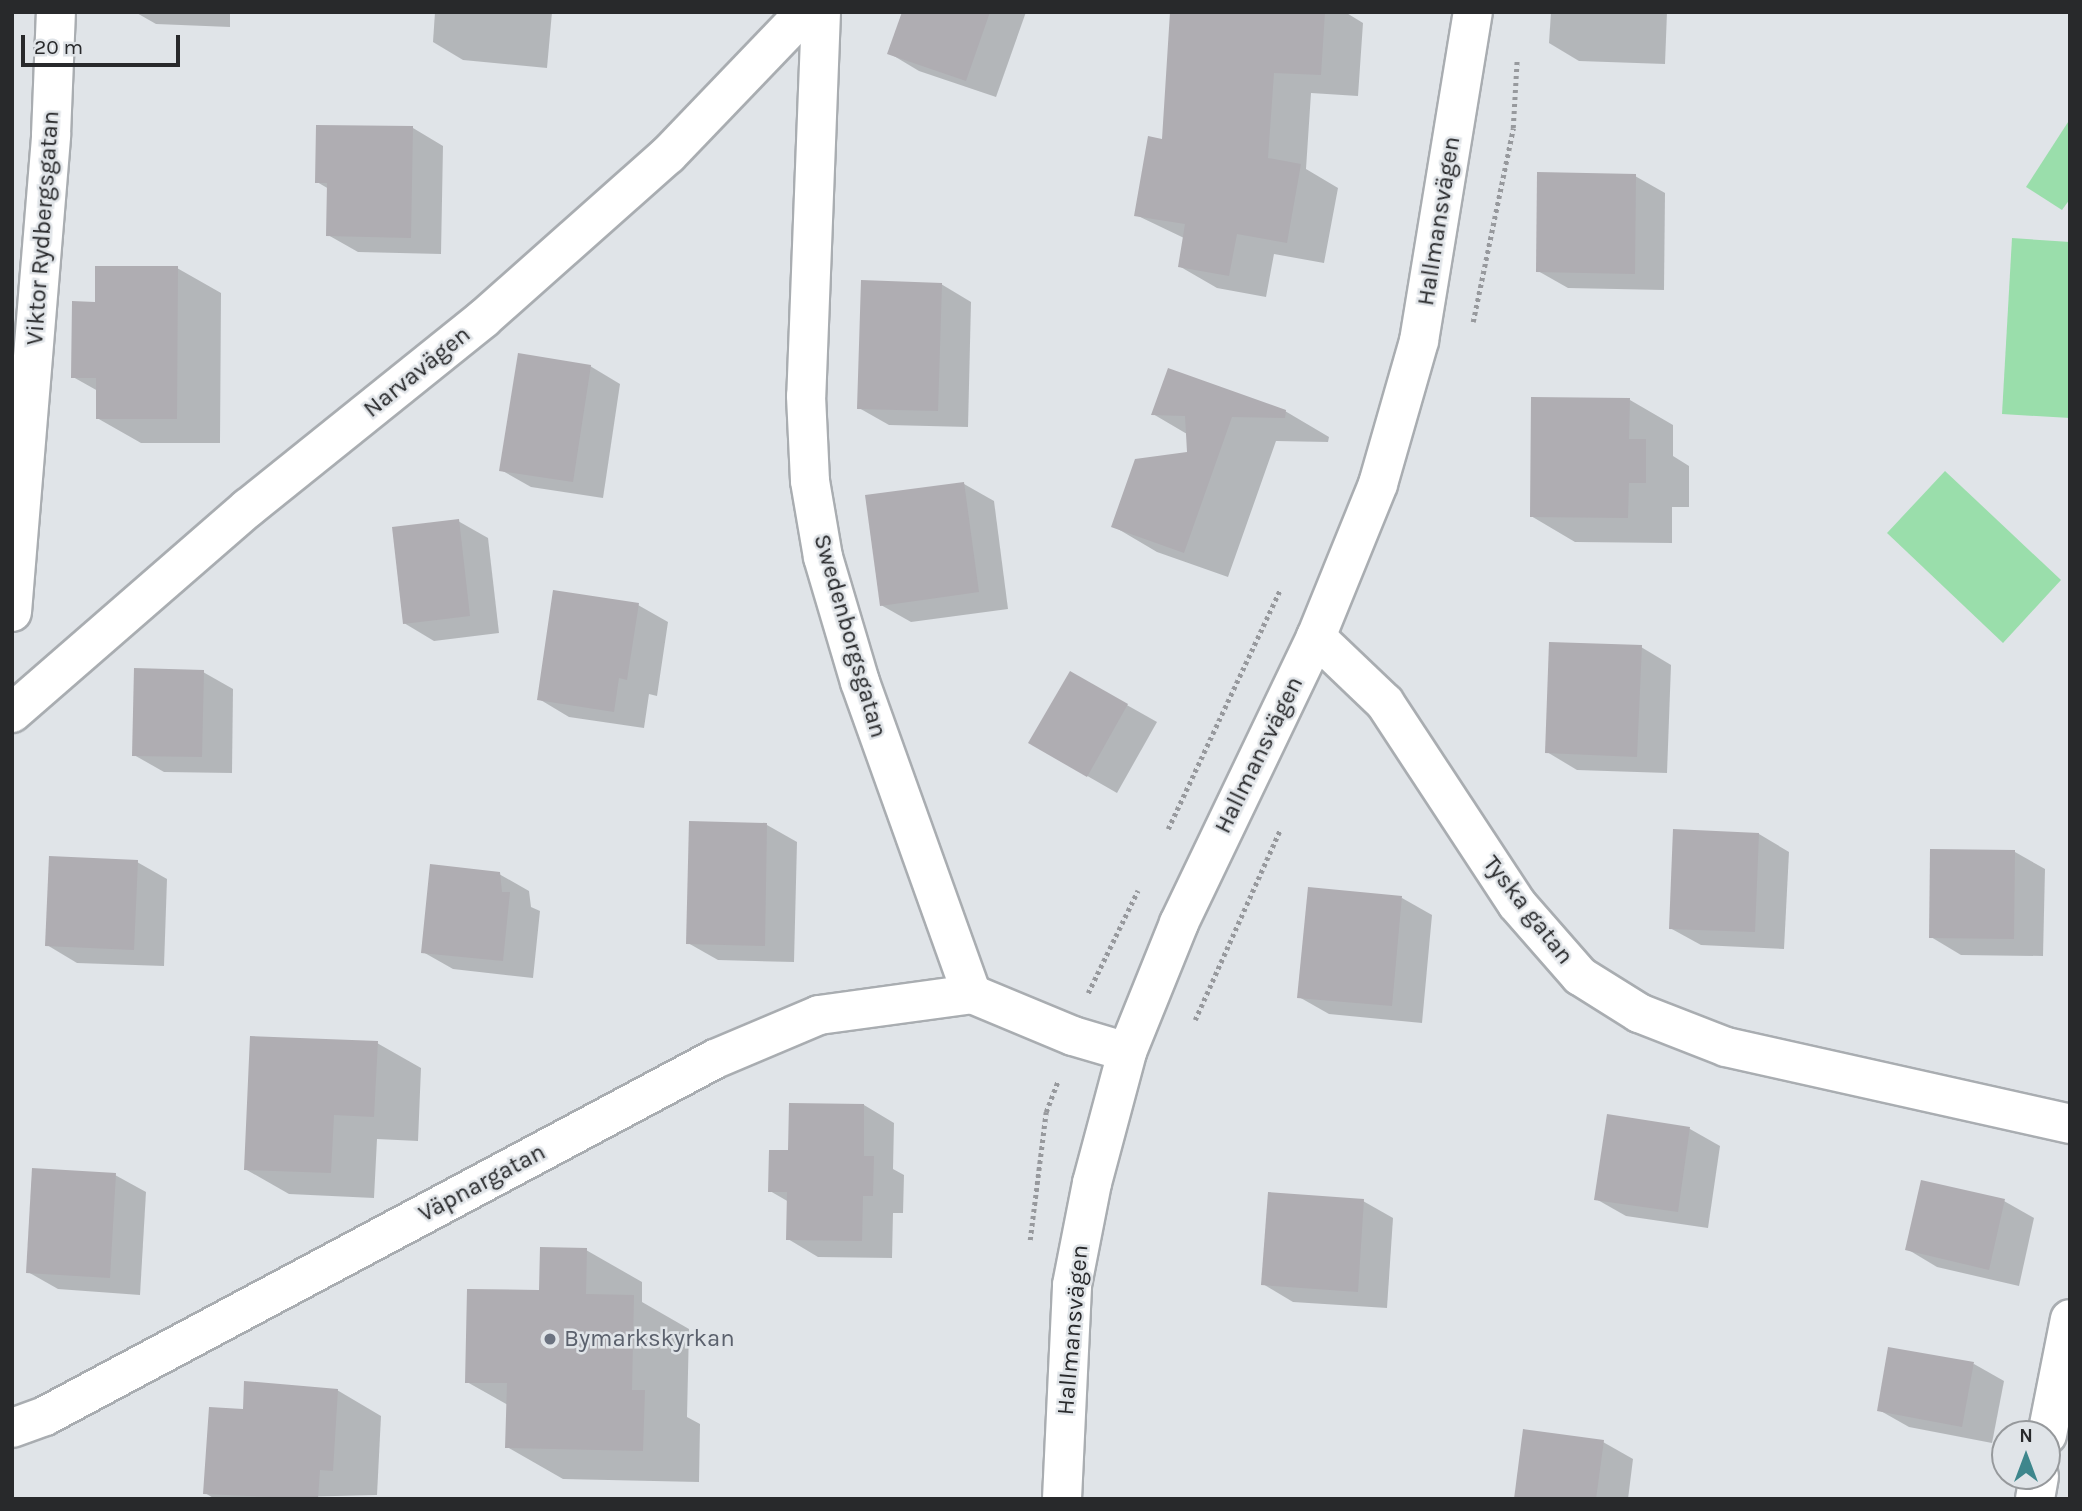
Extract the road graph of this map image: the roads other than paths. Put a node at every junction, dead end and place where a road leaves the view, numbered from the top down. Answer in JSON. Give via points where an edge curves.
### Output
{"nodes":[{"id":1,"x":56,"y":12,"type":"edge"},
{"id":2,"x":805,"y":12,"type":"edge"},
{"id":3,"x":821,"y":12,"type":"edge"},
{"id":4,"x":1473,"y":12,"type":"edge"},
{"id":5,"x":12,"y":612,"type":"edge"},
{"id":6,"x":1316,"y":637,"type":"junction"},
{"id":7,"x":12,"y":713,"type":"edge"},
{"id":8,"x":971,"y":994,"type":"junction"},
{"id":9,"x":1127,"y":1052,"type":"junction"},
{"id":10,"x":2070,"y":1124,"type":"edge"},
{"id":11,"x":2070,"y":1319,"type":"edge"},
{"id":12,"x":2050,"y":1420,"type":"edge"},
{"id":13,"x":12,"y":1428,"type":"edge"},
{"id":14,"x":1062,"y":1499,"type":"edge"}],
"edges":[{"from":1,"to":5,"type":"street","name":"Viktor Rydbergsgatan","via":[[51,135]]},
{"from":2,"to":7,"type":"street","name":"Narvavägen","via":[[668,156],[483,319],[248,508]]},
{"from":3,"to":8,"type":"street","name":"Swedenborgsgatan","via":[[806,396],[810,481],[823,557],[860,682]]},
{"from":4,"to":6,"type":"street","name":"Hallmansvägen","via":[[1419,341],[1378,484]]},
{"from":6,"to":9,"type":"street","name":"Hallmansvägen","via":[[1179,923]]},
{"from":6,"to":10,"type":"street","name":"Tyska gatan","via":[[1385,703],[1517,904],[1580,976],[1639,1013],[1726,1047]]},
{"from":8,"to":9,"type":"street","via":[[1073,1037]]},
{"from":8,"to":13,"type":"street","name":"Väpnargatan","via":[[819,1015],[715,1059],[45,1416]]},
{"from":9,"to":14,"type":"street","name":"Hallmansvägen","via":[[1092,1183],[1072,1285]]},
{"from":11,"to":12,"type":"street"}]}
